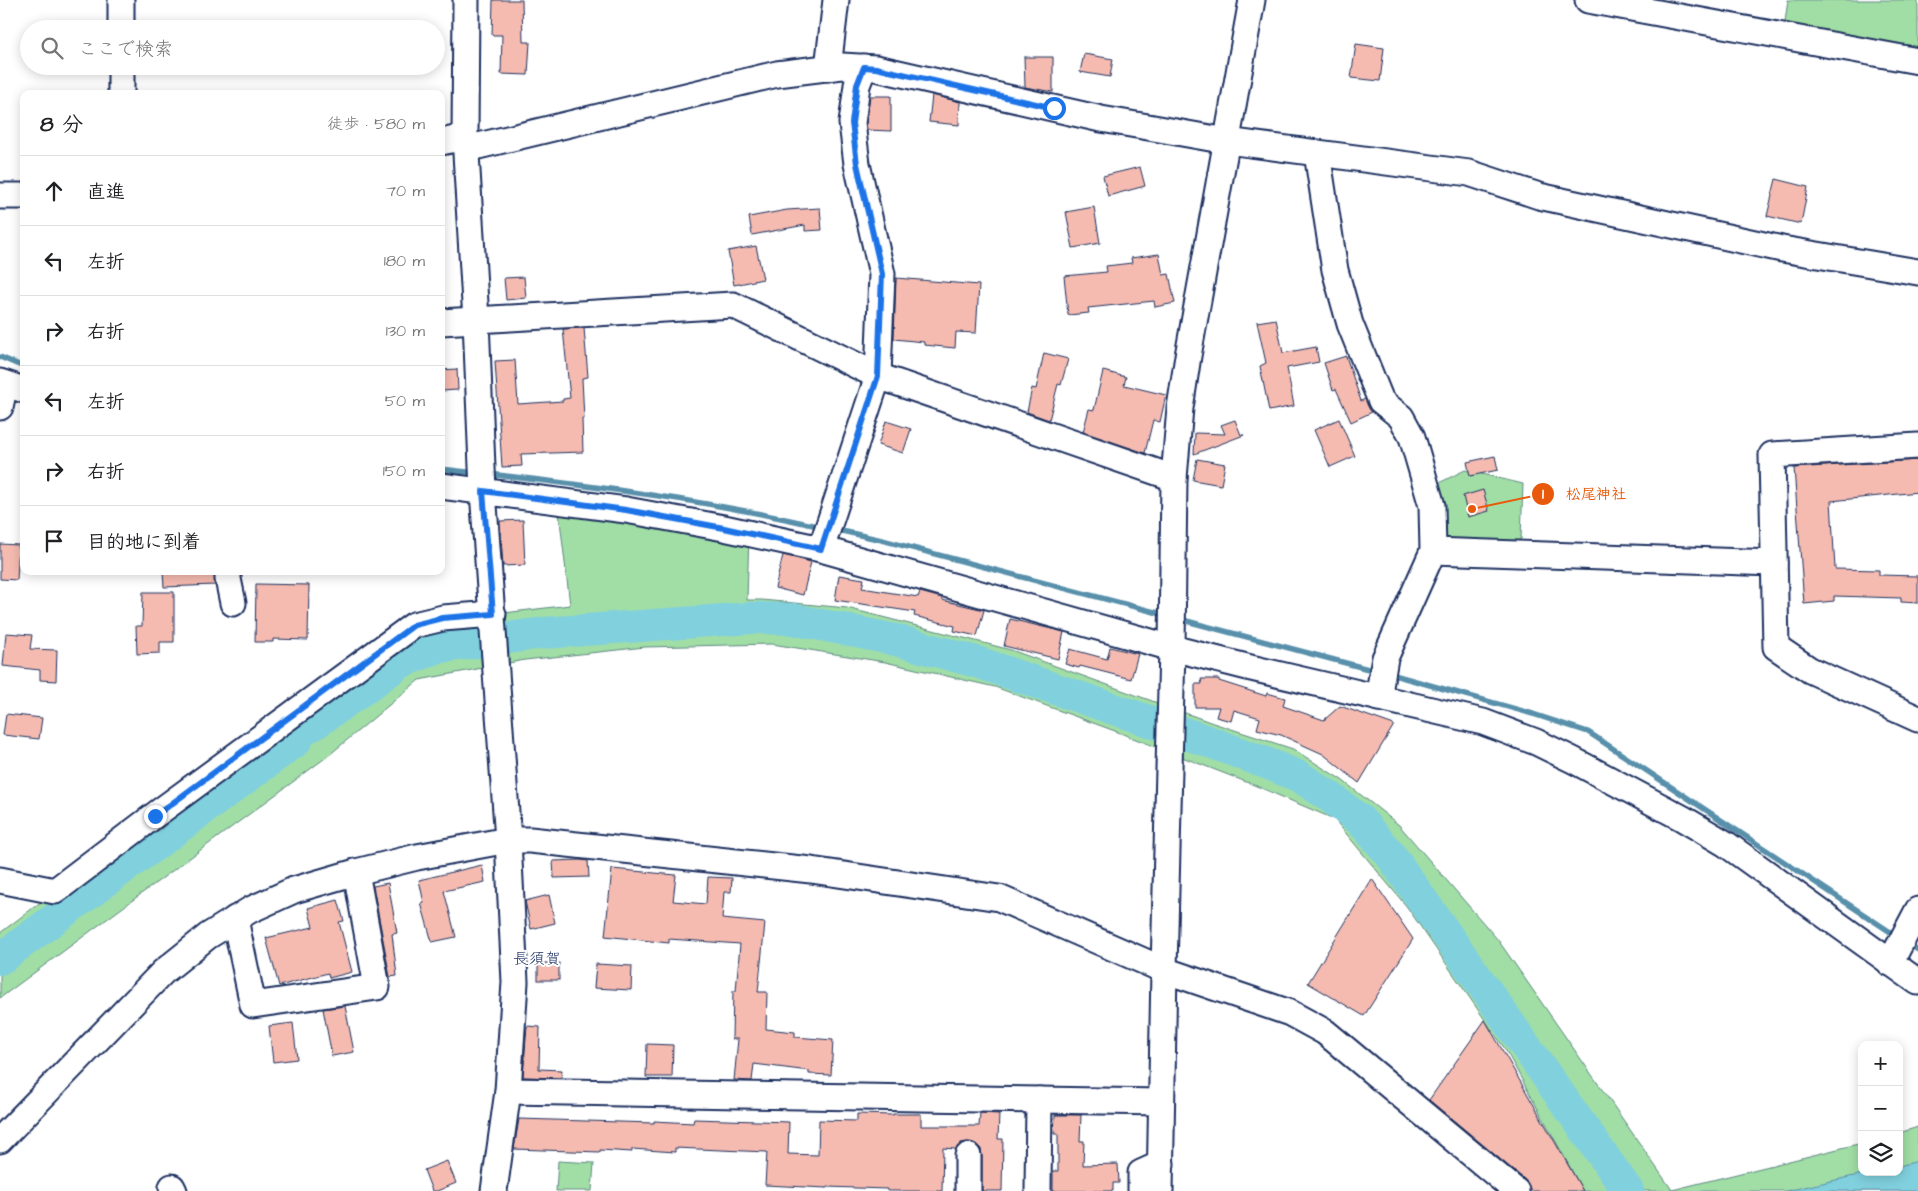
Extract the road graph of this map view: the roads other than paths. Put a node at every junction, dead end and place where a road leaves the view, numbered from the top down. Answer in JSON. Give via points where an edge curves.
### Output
{"nodes":[{"id":1,"x":121,"y":0,"type":"edge"},
{"id":2,"x":466,"y":0,"type":"edge"},
{"id":3,"x":836,"y":0,"type":"edge"},
{"id":4,"x":1252,"y":0,"type":"edge"},
{"id":5,"x":1588,"y":0,"type":"edge"},
{"id":6,"x":121,"y":20,"type":"edge"},
{"id":7,"x":1918,"y":61,"type":"edge"},
{"id":8,"x":864,"y":67,"type":"junction"},
{"id":9,"x":828,"y":68,"type":"junction"},
{"id":10,"x":121,"y":75,"type":"edge"},
{"id":11,"x":121,"y":90,"type":"edge"},
{"id":12,"x":1227,"y":141,"type":"junction"},
{"id":13,"x":457,"y":142,"type":"edge"},
{"id":14,"x":1316,"y":153,"type":"junction"},
{"id":15,"x":0,"y":196,"type":"edge"},
{"id":16,"x":20,"y":196,"type":"edge"},
{"id":17,"x":1918,"y":272,"type":"edge"},
{"id":18,"x":476,"y":320,"type":"junction"},
{"id":19,"x":445,"y":322,"type":"edge"},
{"id":20,"x":878,"y":376,"type":"junction"},
{"id":21,"x":1918,"y":446,"type":"edge"},
{"id":22,"x":1174,"y":478,"type":"junction"},
{"id":23,"x":445,"y":486,"type":"edge"},
{"id":24,"x":483,"y":491,"type":"junction"},
{"id":25,"x":821,"y":549,"type":"junction"},
{"id":26,"x":1433,"y":551,"type":"junction"},
{"id":27,"x":1774,"y":563,"type":"junction"},
{"id":28,"x":228,"y":575,"type":"edge"},
{"id":29,"x":233,"y":603,"type":"dead end"},
{"id":30,"x":493,"y":614,"type":"junction"},
{"id":31,"x":1172,"y":648,"type":"junction"},
{"id":32,"x":1378,"y":698,"type":"junction"},
{"id":33,"x":1918,"y":719,"type":"edge"},
{"id":34,"x":508,"y":840,"type":"junction"},
{"id":35,"x":356,"y":872,"type":"junction"},
{"id":36,"x":0,"y":880,"type":"edge"},
{"id":37,"x":1918,"y":910,"type":"edge"},
{"id":38,"x":235,"y":919,"type":"junction"},
{"id":39,"x":1890,"y":963,"type":"junction"},
{"id":40,"x":1164,"y":970,"type":"junction"},
{"id":41,"x":1918,"y":982,"type":"edge"},
{"id":42,"x":508,"y":1091,"type":"junction"},
{"id":43,"x":1039,"y":1100,"type":"junction"},
{"id":44,"x":1161,"y":1102,"type":"junction"},
{"id":45,"x":0,"y":1140,"type":"edge"},
{"id":46,"x":968,"y":1156,"type":"dead end"},
{"id":47,"x":1161,"y":1164,"type":"junction"},
{"id":48,"x":494,"y":1191,"type":"edge"},
{"id":49,"x":968,"y":1191,"type":"edge"},
{"id":50,"x":1038,"y":1191,"type":"edge"},
{"id":51,"x":1140,"y":1191,"type":"edge"},
{"id":52,"x":1160,"y":1191,"type":"edge"},
{"id":53,"x":1516,"y":1191,"type":"edge"}],
"edges":[{"from":1,"to":6,"type":"street"},
{"from":2,"to":13,"type":"street"},
{"from":3,"to":9,"type":"street"},
{"from":4,"to":12,"type":"street"},
{"from":5,"to":7,"type":"street"},
{"from":8,"to":9,"type":"street"},
{"from":8,"to":12,"type":"street","via":[[1101,119]]},
{"from":8,"to":20,"type":"street","via":[[857,85],[852,123],[857,164],[882,274]]},
{"from":9,"to":13,"type":"street","via":[[777,74]]},
{"from":10,"to":11,"type":"street"},
{"from":12,"to":14,"type":"street"},
{"from":12,"to":22,"type":"street","via":[[1188,356]]},
{"from":13,"to":18,"type":"street"},
{"from":14,"to":17,"type":"street","via":[[1469,172],[1553,200],[1782,248]]},
{"from":14,"to":26,"type":"street","via":[[1335,270],[1350,324],[1380,402],[1401,417],[1412,436],[1432,506]]},
{"from":15,"to":16,"type":"street"},
{"from":18,"to":19,"type":"street"},
{"from":18,"to":20,"type":"street","via":[[733,305]]},
{"from":18,"to":24,"type":"street"},
{"from":20,"to":22,"type":"street"},
{"from":20,"to":25,"type":"street"},
{"from":21,"to":27,"type":"street","via":[[1772,455]]},
{"from":22,"to":31,"type":"street"},
{"from":23,"to":24,"type":"street"},
{"from":24,"to":25,"type":"street","via":[[626,510]]},
{"from":24,"to":30,"type":"street"},
{"from":25,"to":31,"type":"street"},
{"from":26,"to":27,"type":"street"},
{"from":26,"to":32,"type":"street","via":[[1385,658]]},
{"from":27,"to":33,"type":"street","via":[[1776,647],[1810,670]]},
{"from":28,"to":29,"type":"street"},
{"from":30,"to":34,"type":"street"},
{"from":30,"to":36,"type":"street","via":[[442,618],[414,625],[55,891]]},
{"from":31,"to":32,"type":"street"},
{"from":31,"to":40,"type":"street"},
{"from":32,"to":39,"type":"street","via":[[1483,722],[1573,760],[1726,844]]},
{"from":34,"to":35,"type":"street"},
{"from":34,"to":40,"type":"street","via":[[802,869],[999,898]]},
{"from":34,"to":42,"type":"street","via":[[515,982]]},
{"from":35,"to":38,"type":"street","via":[[294,890]]},
{"from":35,"to":38,"type":"street","via":[[377,987],[253,1004]]},
{"from":37,"to":39,"type":"street"},
{"from":38,"to":45,"type":"street","via":[[208,936],[164,972]]},
{"from":39,"to":41,"type":"street"},
{"from":40,"to":44,"type":"street"},
{"from":40,"to":53,"type":"street","via":[[1290,1013],[1325,1032]]},
{"from":42,"to":43,"type":"street"},
{"from":42,"to":48,"type":"street"},
{"from":43,"to":44,"type":"street"},
{"from":43,"to":50,"type":"street"},
{"from":44,"to":47,"type":"street"},
{"from":46,"to":49,"type":"street"},
{"from":47,"to":51,"type":"street","via":[[1142,1174]]},
{"from":47,"to":52,"type":"street"}]}
